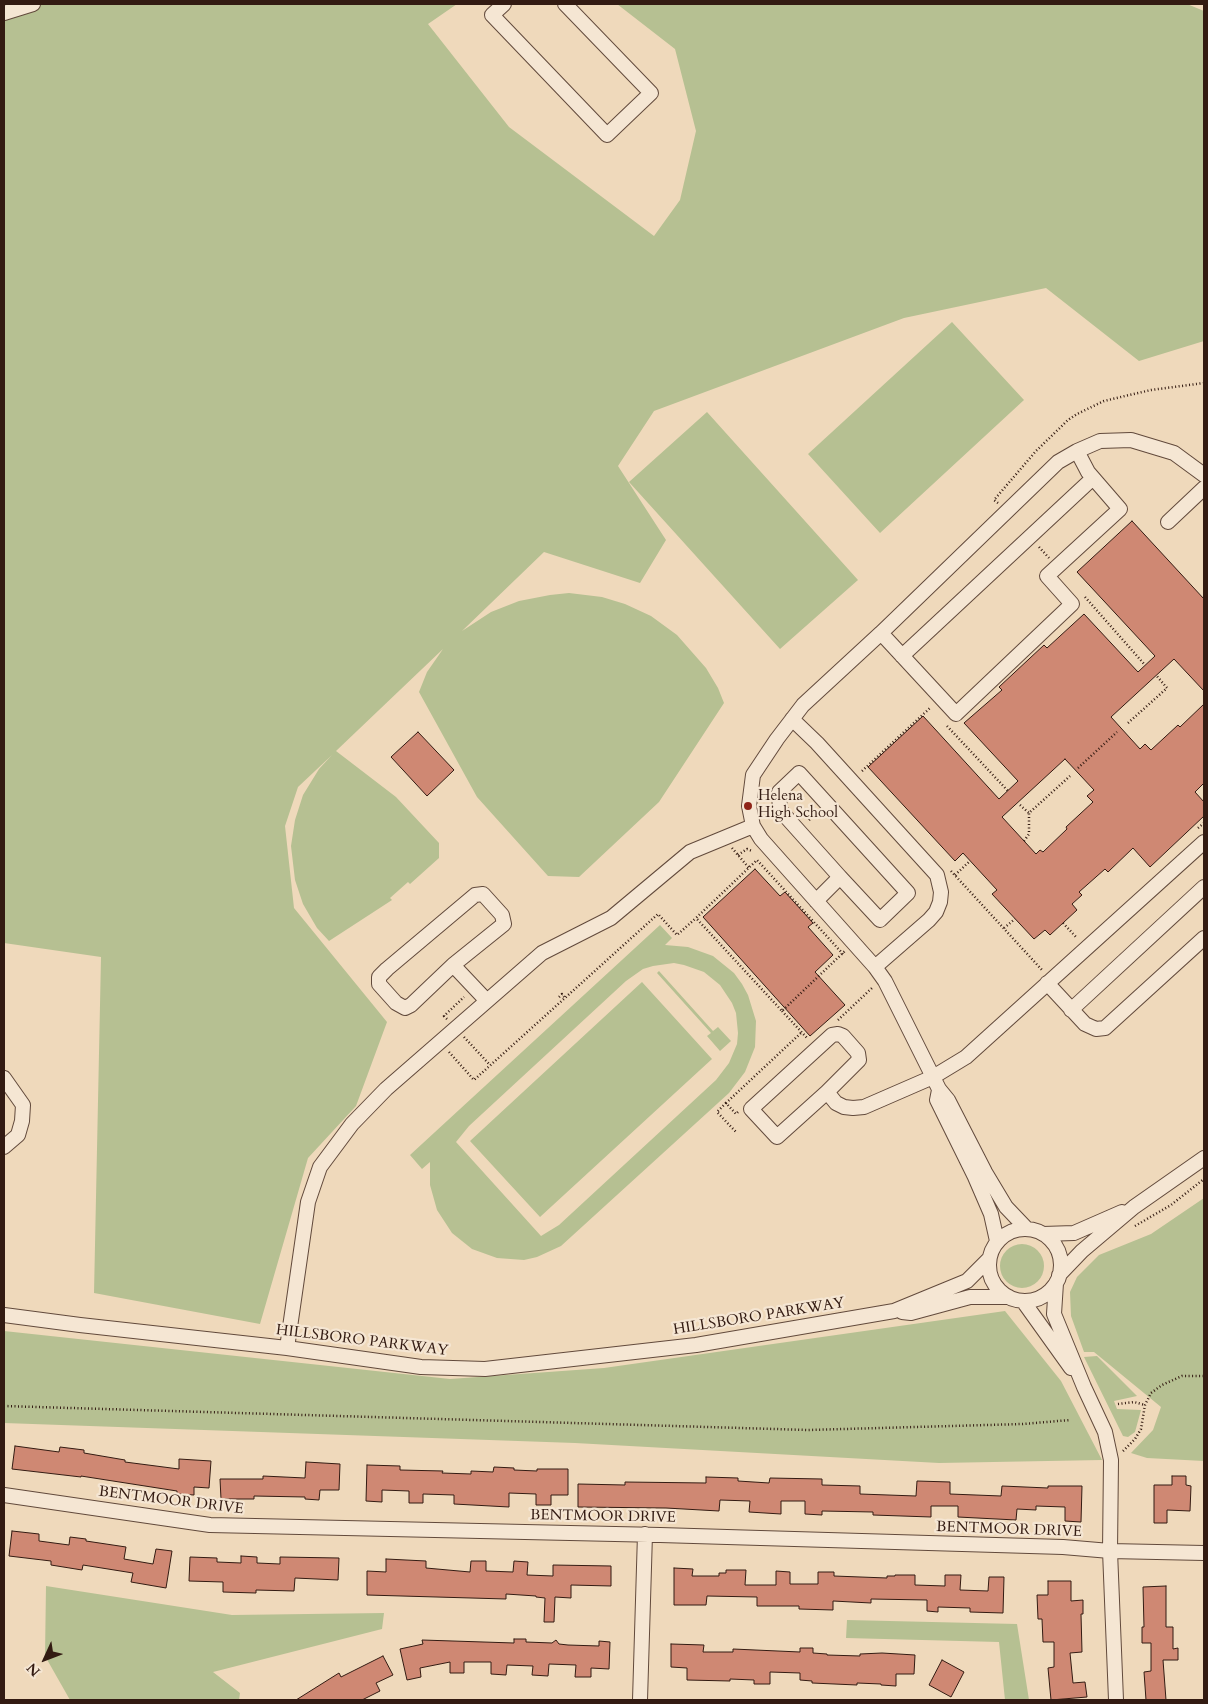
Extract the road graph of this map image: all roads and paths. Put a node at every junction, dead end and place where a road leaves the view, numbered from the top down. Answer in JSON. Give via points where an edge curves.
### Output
{"nodes":[{"id":1,"x":33,"y":4,"type":"edge"},
{"id":2,"x":504,"y":4,"type":"edge"},
{"id":3,"x":565,"y":4,"type":"edge"},
{"id":4,"x":4,"y":13,"type":"edge"},
{"id":5,"x":1204,"y":383,"type":"edge"},
{"id":6,"x":1076,"y":451,"type":"junction"},
{"id":7,"x":1204,"y":475,"type":"edge"},
{"id":8,"x":1093,"y":478,"type":"junction"},
{"id":9,"x":1204,"y":488,"type":"edge"},
{"id":10,"x":994,"y":500,"type":"dead end"},
{"id":11,"x":1168,"y":522,"type":"dead end"},
{"id":12,"x":881,"y":633,"type":"junction"},
{"id":13,"x":902,"y":656,"type":"junction"},
{"id":14,"x":1156,"y":676,"type":"dead end"},
{"id":15,"x":792,"y":719,"type":"junction"},
{"id":16,"x":1128,"y":723,"type":"dead end"},
{"id":17,"x":1117,"y":732,"type":"dead end"},
{"id":18,"x":1078,"y":768,"type":"dead end"},
{"id":19,"x":1070,"y":776,"type":"dead end"},
{"id":20,"x":1020,"y":805,"type":"dead end"},
{"id":21,"x":1029,"y":813,"type":"junction"},
{"id":22,"x":753,"y":826,"type":"junction"},
{"id":23,"x":1024,"y":840,"type":"dead end"},
{"id":24,"x":1204,"y":842,"type":"edge"},
{"id":25,"x":753,"y":852,"type":"dead end"},
{"id":26,"x":738,"y":855,"type":"dead end"},
{"id":27,"x":970,"y":861,"type":"dead end"},
{"id":28,"x":949,"y":869,"type":"dead end"},
{"id":29,"x":955,"y":875,"type":"junction"},
{"id":30,"x":840,"y":877,"type":"junction"},
{"id":31,"x":1204,"y":886,"type":"edge"},
{"id":32,"x":816,"y":900,"type":"junction"},
{"id":33,"x":696,"y":918,"type":"junction"},
{"id":34,"x":1015,"y":919,"type":"dead end"},
{"id":35,"x":1004,"y":928,"type":"junction"},
{"id":36,"x":1204,"y":938,"type":"edge"},
{"id":37,"x":847,"y":950,"type":"dead end"},
{"id":38,"x":843,"y":954,"type":"junction"},
{"id":39,"x":453,"y":965,"type":"junction"},
{"id":40,"x":875,"y":967,"type":"junction"},
{"id":41,"x":1046,"y":978,"type":"junction"},
{"id":42,"x":559,"y":996,"type":"dead end"},
{"id":43,"x":565,"y":998,"type":"junction"},
{"id":44,"x":487,"y":1001,"type":"junction"},
{"id":45,"x":782,"y":1010,"type":"junction"},
{"id":46,"x":1071,"y":1010,"type":"junction"},
{"id":47,"x":456,"y":1028,"type":"junction"},
{"id":48,"x":802,"y":1032,"type":"junction"},
{"id":49,"x":440,"y":1042,"type":"junction"},
{"id":50,"x":812,"y":1043,"type":"dead end"},
{"id":51,"x":490,"y":1065,"type":"junction"},
{"id":52,"x":4,"y":1078,"type":"edge"},
{"id":53,"x":936,"y":1083,"type":"junction"},
{"id":54,"x":827,"y":1092,"type":"junction"},
{"id":55,"x":726,"y":1103,"type":"junction"},
{"id":56,"x":736,"y":1114,"type":"dead end"},
{"id":57,"x":736,"y":1132,"type":"dead end"},
{"id":58,"x":4,"y":1147,"type":"edge"},
{"id":59,"x":1204,"y":1158,"type":"edge"},
{"id":60,"x":1204,"y":1179,"type":"edge"},
{"id":61,"x":1006,"y":1207,"type":"junction"},
{"id":62,"x":1134,"y":1207,"type":"junction"},
{"id":63,"x":991,"y":1214,"type":"junction"},
{"id":64,"x":1134,"y":1226,"type":"dead end"},
{"id":65,"x":1027,"y":1229,"type":"junction"},
{"id":66,"x":1043,"y":1234,"type":"junction"},
{"id":67,"x":997,"y":1241,"type":"junction"},
{"id":68,"x":989,"y":1259,"type":"junction"},
{"id":69,"x":1058,"y":1279,"type":"junction"},
{"id":70,"x":1009,"y":1297,"type":"junction"},
{"id":71,"x":1023,"y":1301,"type":"junction"},
{"id":72,"x":894,"y":1311,"type":"junction"},
{"id":73,"x":4,"y":1315,"type":"edge"},
{"id":74,"x":287,"y":1348,"type":"junction"},
{"id":75,"x":1204,"y":1376,"type":"edge"},
{"id":76,"x":1084,"y":1388,"type":"junction"},
{"id":77,"x":1118,"y":1404,"type":"dead end"},
{"id":78,"x":1145,"y":1405,"type":"junction"},
{"id":79,"x":4,"y":1406,"type":"edge"},
{"id":80,"x":1070,"y":1420,"type":"dead end"},
{"id":81,"x":1123,"y":1452,"type":"dead end"},
{"id":82,"x":4,"y":1495,"type":"edge"},
{"id":83,"x":645,"y":1534,"type":"junction"},
{"id":84,"x":1110,"y":1551,"type":"junction"},
{"id":85,"x":1204,"y":1553,"type":"edge"},
{"id":86,"x":640,"y":1700,"type":"edge"},
{"id":87,"x":1116,"y":1700,"type":"edge"}],
"edges":[{"from":1,"to":4,"type":"street"},
{"from":2,"to":3,"type":"street","via":[[492,15],[607,135],[651,93]]},
{"from":5,"to":10,"type":"path","via":[[1104,401],[1077,414],[1045,442]]},
{"from":6,"to":7,"type":"street","via":[[1100,441],[1131,440],[1174,454]]},
{"from":6,"to":8,"type":"street"},
{"from":6,"to":12,"type":"street","via":[[1058,462]]},
{"from":8,"to":13,"type":"street"},
{"from":8,"to":13,"type":"street","via":[[1120,509],[1047,576],[1072,604],[956,714]]},
{"from":9,"to":11,"type":"street"},
{"from":12,"to":13,"type":"street"},
{"from":12,"to":15,"type":"street"},
{"from":14,"to":16,"type":"path","via":[[1167,688]]},
{"from":15,"to":22,"type":"street","via":[[753,775],[749,806]]},
{"from":15,"to":40,"type":"street","via":[[938,875],[941,892],[936,912]]},
{"from":17,"to":18,"type":"path"},
{"from":19,"to":21,"type":"path"},
{"from":20,"to":21,"type":"path"},
{"from":21,"to":23,"type":"path","via":[[1028,834]]},
{"from":22,"to":32,"type":"street"},
{"from":22,"to":44,"type":"street","via":[[690,852],[611,918],[542,953]]},
{"from":24,"to":41,"type":"street"},
{"from":25,"to":26,"type":"path","via":[[747,850]]},
{"from":27,"to":29,"type":"path"},
{"from":28,"to":29,"type":"path"},
{"from":29,"to":35,"type":"path"},
{"from":30,"to":30,"type":"street","via":[[880,920],[908,893],[799,773],[779,792],[780,810]]},
{"from":30,"to":32,"type":"street"},
{"from":31,"to":46,"type":"street"},
{"from":32,"to":40,"type":"street"},
{"from":33,"to":38,"type":"path","via":[[758,859]]},
{"from":33,"to":43,"type":"path","via":[[677,935],[658,914]]},
{"from":33,"to":45,"type":"path"},
{"from":34,"to":35,"type":"path"},
{"from":35,"to":41,"type":"path"},
{"from":36,"to":46,"type":"street","via":[[1105,1028],[1096,1029],[1085,1024]]},
{"from":37,"to":38,"type":"path"},
{"from":38,"to":45,"type":"path"},
{"from":39,"to":39,"type":"street","via":[[405,1008],[379,984],[379,977],[387,969],[475,895],[483,894],[502,915],[504,924]]},
{"from":39,"to":44,"type":"street"},
{"from":40,"to":53,"type":"street"},
{"from":41,"to":46,"type":"street"},
{"from":41,"to":53,"type":"street"},
{"from":42,"to":43,"type":"path","via":[[562,994]]},
{"from":43,"to":51,"type":"path"},
{"from":44,"to":47,"type":"street"},
{"from":45,"to":48,"type":"path"},
{"from":47,"to":49,"type":"street"},
{"from":47,"to":51,"type":"path"},
{"from":48,"to":50,"type":"path"},
{"from":48,"to":55,"type":"path"},
{"from":49,"to":51,"type":"path","via":[[474,1080]]},
{"from":49,"to":74,"type":"street","via":[[352,1124],[320,1167],[308,1202]]},
{"from":52,"to":58,"type":"street","via":[[22,1105],[18,1135]]},
{"from":53,"to":54,"type":"street","via":[[853,1108],[836,1102]]},
{"from":53,"to":61,"type":"street"},
{"from":53,"to":63,"type":"street","via":[[937,1100]]},
{"from":54,"to":54,"type":"street","via":[[860,1060],[843,1036],[838,1034],[832,1035],[751,1109],[777,1137]]},
{"from":55,"to":56,"type":"path"},
{"from":55,"to":57,"type":"path","via":[[717,1112]]},
{"from":59,"to":62,"type":"street"},
{"from":60,"to":64,"type":"path","via":[[1171,1206]]},
{"from":61,"to":63,"type":"street"},
{"from":61,"to":65,"type":"street"},
{"from":62,"to":66,"type":"street","via":[[1074,1233]]},
{"from":62,"to":69,"type":"street","via":[[1080,1252]]},
{"from":63,"to":67,"type":"street"},
{"from":65,"to":66,"type":"street"},
{"from":65,"to":67,"type":"street","via":[[1011,1232]]},
{"from":66,"to":69,"type":"street","via":[[1058,1252],[1061,1264]]},
{"from":67,"to":68,"type":"street"},
{"from":68,"to":70,"type":"street","via":[[993,1282]]},
{"from":68,"to":72,"type":"street","name":"HILLSBORO PARKWAY","via":[[968,1282]]},
{"from":69,"to":71,"type":"street","via":[[1042,1296]]},
{"from":69,"to":76,"type":"street","via":[[1054,1314]]},
{"from":70,"to":71,"type":"street"},
{"from":70,"to":72,"type":"street","name":"HILLSBORO PARKWAY","via":[[970,1298],[911,1313]]},
{"from":71,"to":76,"type":"street"},
{"from":72,"to":74,"type":"street","name":"HILLSBORO PARKWAY","via":[[696,1345],[485,1369],[421,1367]]},
{"from":73,"to":74,"type":"street","name":"HILLSBORO PARKWAY"},
{"from":75,"to":78,"type":"path","via":[[1182,1376],[1162,1385],[1151,1393]]},
{"from":76,"to":84,"type":"street","via":[[1105,1432],[1111,1460]]},
{"from":77,"to":78,"type":"path","via":[[1134,1402]]},
{"from":78,"to":81,"type":"path","via":[[1136,1440]]},
{"from":79,"to":80,"type":"path","via":[[808,1430]]},
{"from":82,"to":83,"type":"street","name":"BENTMOOR DRIVE","via":[[210,1525]]},
{"from":83,"to":84,"type":"street","name":"BENTMOOR DRIVE"},
{"from":83,"to":86,"type":"street"},
{"from":84,"to":85,"type":"street","name":"BENTMOOR DRIVE"},
{"from":84,"to":87,"type":"street"}]}
